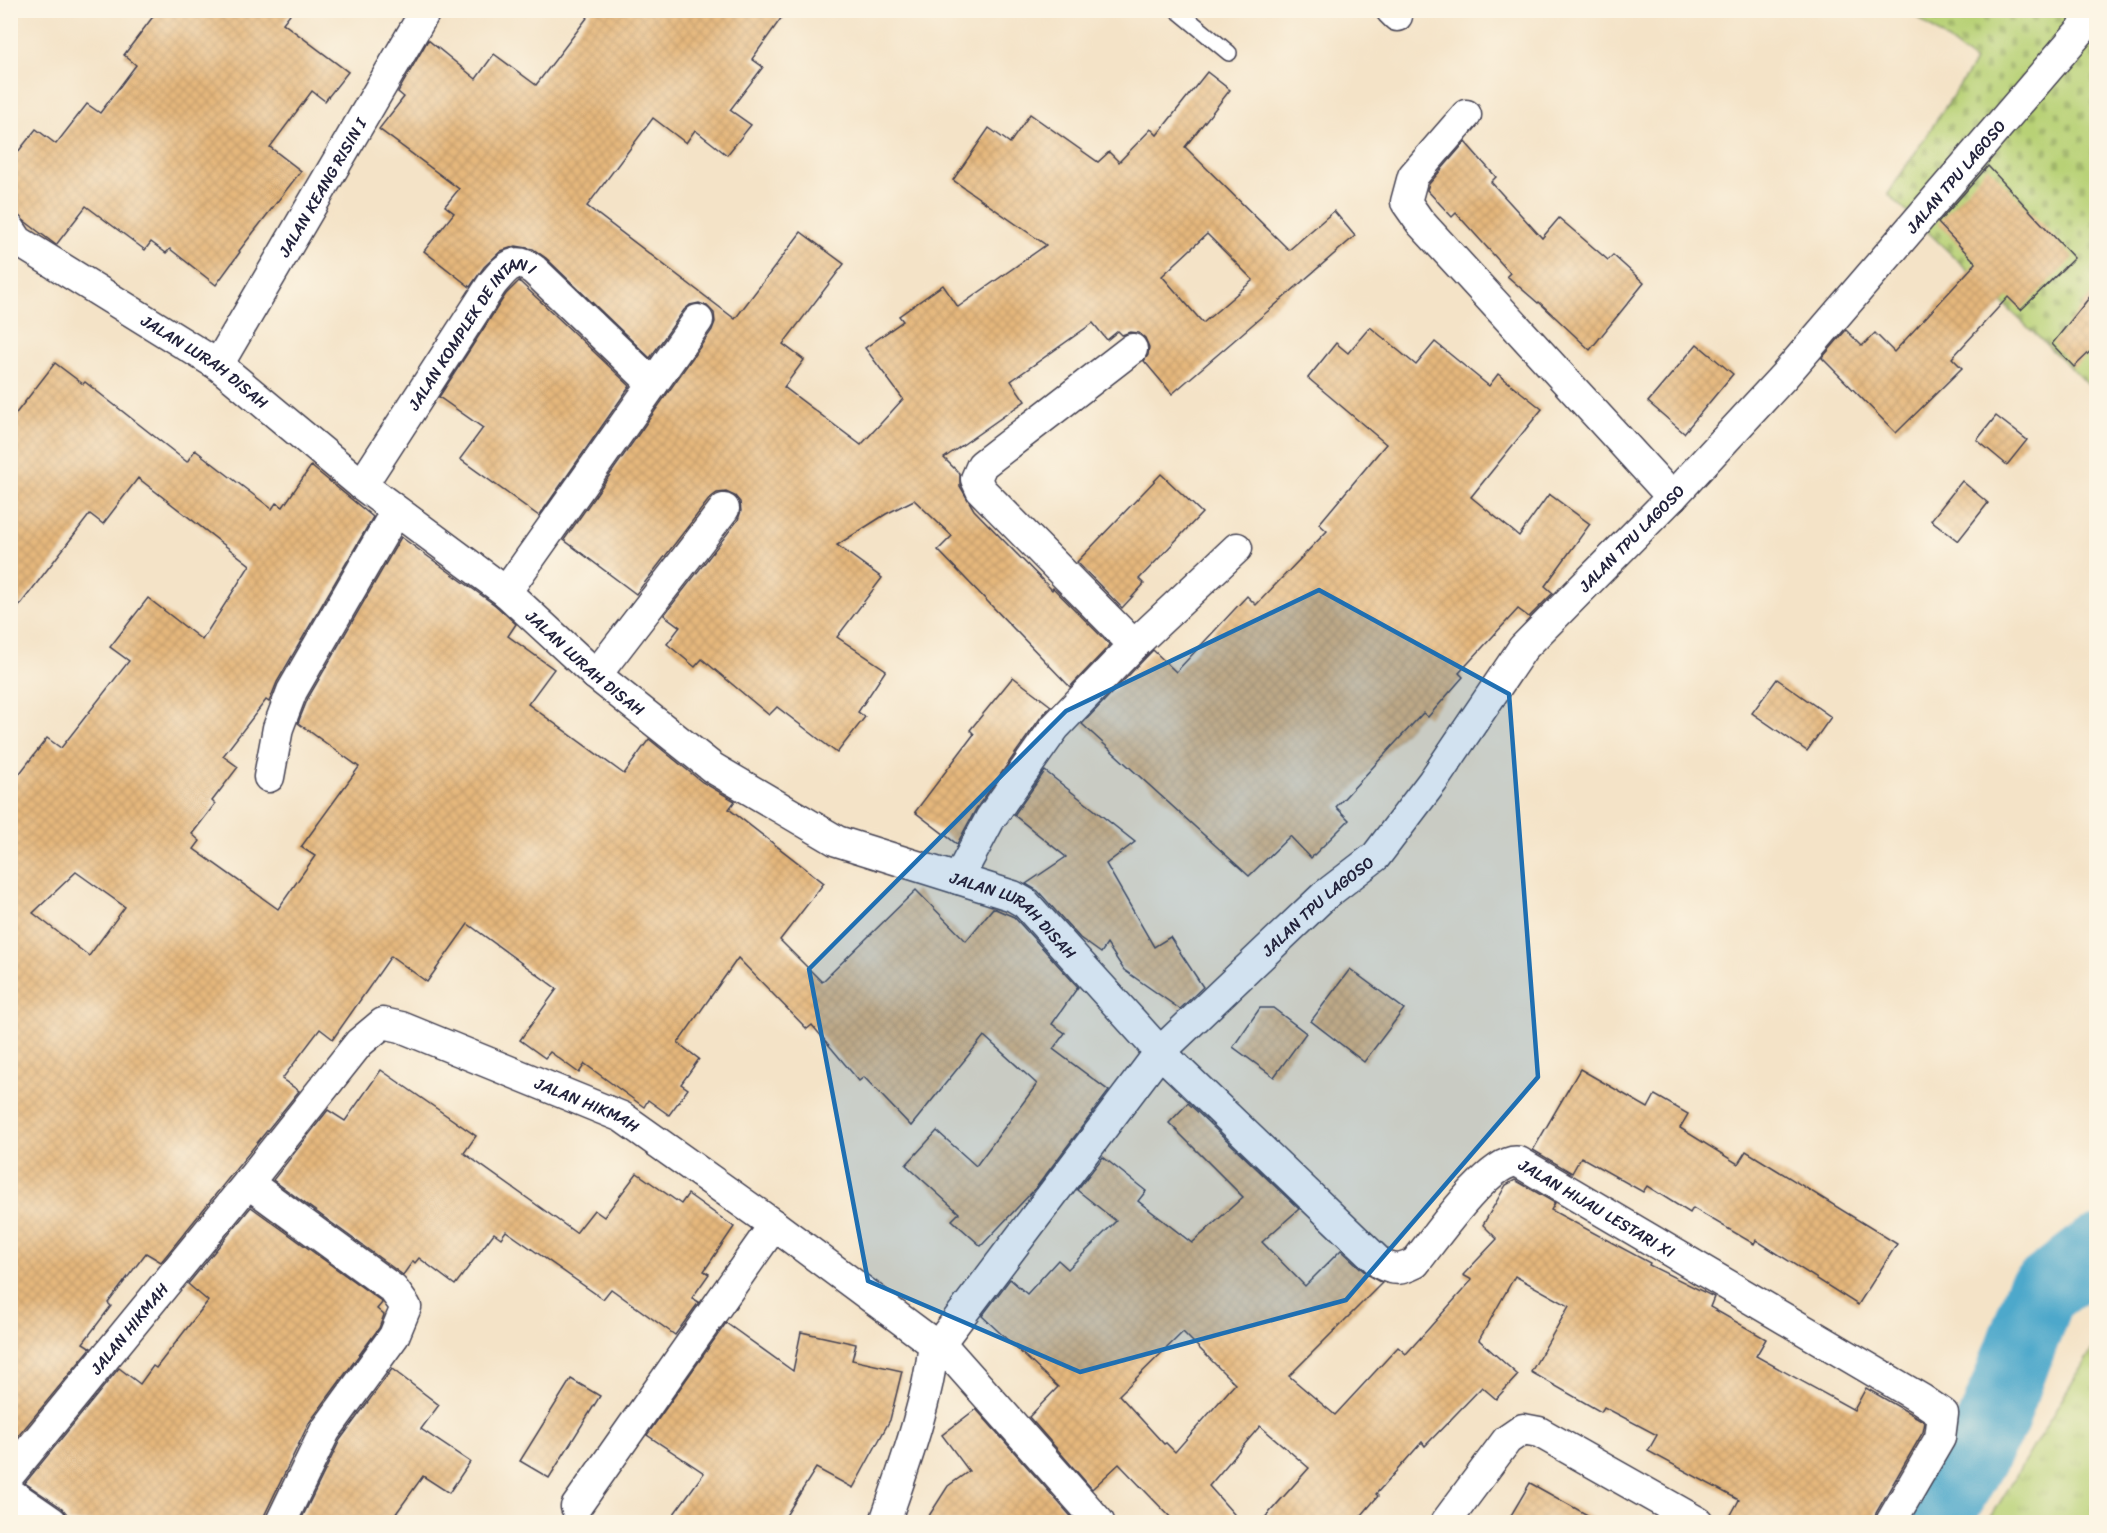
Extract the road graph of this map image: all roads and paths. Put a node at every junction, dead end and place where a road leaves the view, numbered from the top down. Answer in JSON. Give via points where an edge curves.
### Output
{"nodes":[{"id":1,"x":426,"y":10,"type":"edge"},
{"id":2,"x":1177,"y":10,"type":"edge"},
{"id":3,"x":2095,"y":10,"type":"edge"},
{"id":4,"x":1229,"y":53,"type":"dead end"},
{"id":5,"x":1466,"y":115,"type":"dead end"},
{"id":6,"x":13,"y":240,"type":"edge"},
{"id":7,"x":698,"y":320,"type":"dead end"},
{"id":8,"x":1132,"y":349,"type":"dead end"},
{"id":9,"x":218,"y":365,"type":"junction"},
{"id":10,"x":653,"y":384,"type":"junction"},
{"id":11,"x":362,"y":485,"type":"junction"},
{"id":12,"x":1672,"y":497,"type":"junction"},
{"id":13,"x":724,"y":509,"type":"dead end"},
{"id":14,"x":396,"y":511,"type":"junction"},
{"id":15,"x":1237,"y":548,"type":"dead end"},
{"id":16,"x":506,"y":592,"type":"junction"},
{"id":17,"x":1134,"y":645,"type":"junction"},
{"id":18,"x":596,"y":675,"type":"junction"},
{"id":19,"x":269,"y":777,"type":"dead end"},
{"id":20,"x":958,"y":879,"type":"junction"},
{"id":21,"x":1160,"y":1052,"type":"junction"},
{"id":22,"x":248,"y":1183,"type":"junction"},
{"id":23,"x":774,"y":1225,"type":"junction"},
{"id":24,"x":937,"y":1343,"type":"junction"},
{"id":25,"x":10,"y":1474,"type":"edge"},
{"id":26,"x":10,"y":1493,"type":"edge"},
{"id":27,"x":576,"y":1507,"type":"dead end"},
{"id":28,"x":52,"y":1522,"type":"edge"},
{"id":29,"x":281,"y":1522,"type":"edge"},
{"id":30,"x":885,"y":1522,"type":"edge"},
{"id":31,"x":1099,"y":1522,"type":"edge"},
{"id":32,"x":1446,"y":1522,"type":"edge"},
{"id":33,"x":1698,"y":1522,"type":"edge"},
{"id":34,"x":1891,"y":1522,"type":"edge"}],
"edges":[{"from":1,"to":9,"type":"street","name":"JALAN KEANG RISIN I"},
{"from":2,"to":4,"type":"lane"},
{"from":3,"to":12,"type":"street","name":"JALAN TPU LAGOSO","via":[[1784,376]]},
{"from":5,"to":12,"type":"street","via":[[1413,176],[1406,202]]},
{"from":6,"to":9,"type":"street","name":"JALAN LURAH DISAH"},
{"from":7,"to":10,"type":"street"},
{"from":8,"to":17,"type":"street","via":[[982,465],[976,479],[981,490]]},
{"from":9,"to":11,"type":"street","name":"JALAN LURAH DISAH"},
{"from":10,"to":11,"type":"street","name":"JALAN KOMPLEK DE INTAN I","via":[[534,270],[526,264],[510,265],[492,284]]},
{"from":10,"to":16,"type":"street"},
{"from":11,"to":14,"type":"street","name":"JALAN LURAH DISAH"},
{"from":12,"to":21,"type":"street","name":"JALAN TPU LAGOSO","via":[[1522,648],[1433,781],[1376,856],[1324,896]]},
{"from":13,"to":18,"type":"street"},
{"from":14,"to":16,"type":"street","name":"JALAN LURAH DISAH"},
{"from":14,"to":19,"type":"street","via":[[292,691],[278,728]]},
{"from":15,"to":17,"type":"street"},
{"from":16,"to":18,"type":"street","name":"JALAN LURAH DISAH"},
{"from":17,"to":20,"type":"street","via":[[1055,727],[990,819]]},
{"from":18,"to":20,"type":"street","name":"JALAN LURAH DISAH","via":[[714,768],[837,841]]},
{"from":20,"to":21,"type":"street","name":"JALAN LURAH DISAH","via":[[1025,903]]},
{"from":21,"to":24,"type":"street","name":"JALAN TPU LAGOSO"},
{"from":21,"to":34,"type":"street","name":"JALAN HIJAU LESTARI XI","via":[[1381,1264],[1391,1269],[1403,1269],[1414,1263],[1479,1184],[1512,1160],[1921,1399],[1943,1414],[1940,1438]]},
{"from":22,"to":23,"type":"street","name":"JALAN HIKMAH","via":[[359,1043],[383,1023],[622,1117]]},
{"from":22,"to":25,"type":"street","name":"JALAN HIKMAH"},
{"from":22,"to":29,"type":"street","via":[[393,1289],[406,1307],[394,1336],[325,1431]]},
{"from":23,"to":24,"type":"street","name":"JALAN HIKMAH"},
{"from":23,"to":27,"type":"street"},
{"from":24,"to":30,"type":"street","via":[[909,1454]]},
{"from":24,"to":31,"type":"street","name":"JALAN HIKMAH"},
{"from":26,"to":28,"type":"street"},
{"from":32,"to":33,"type":"street","via":[[1507,1440],[1523,1429],[1539,1432]]}]}
